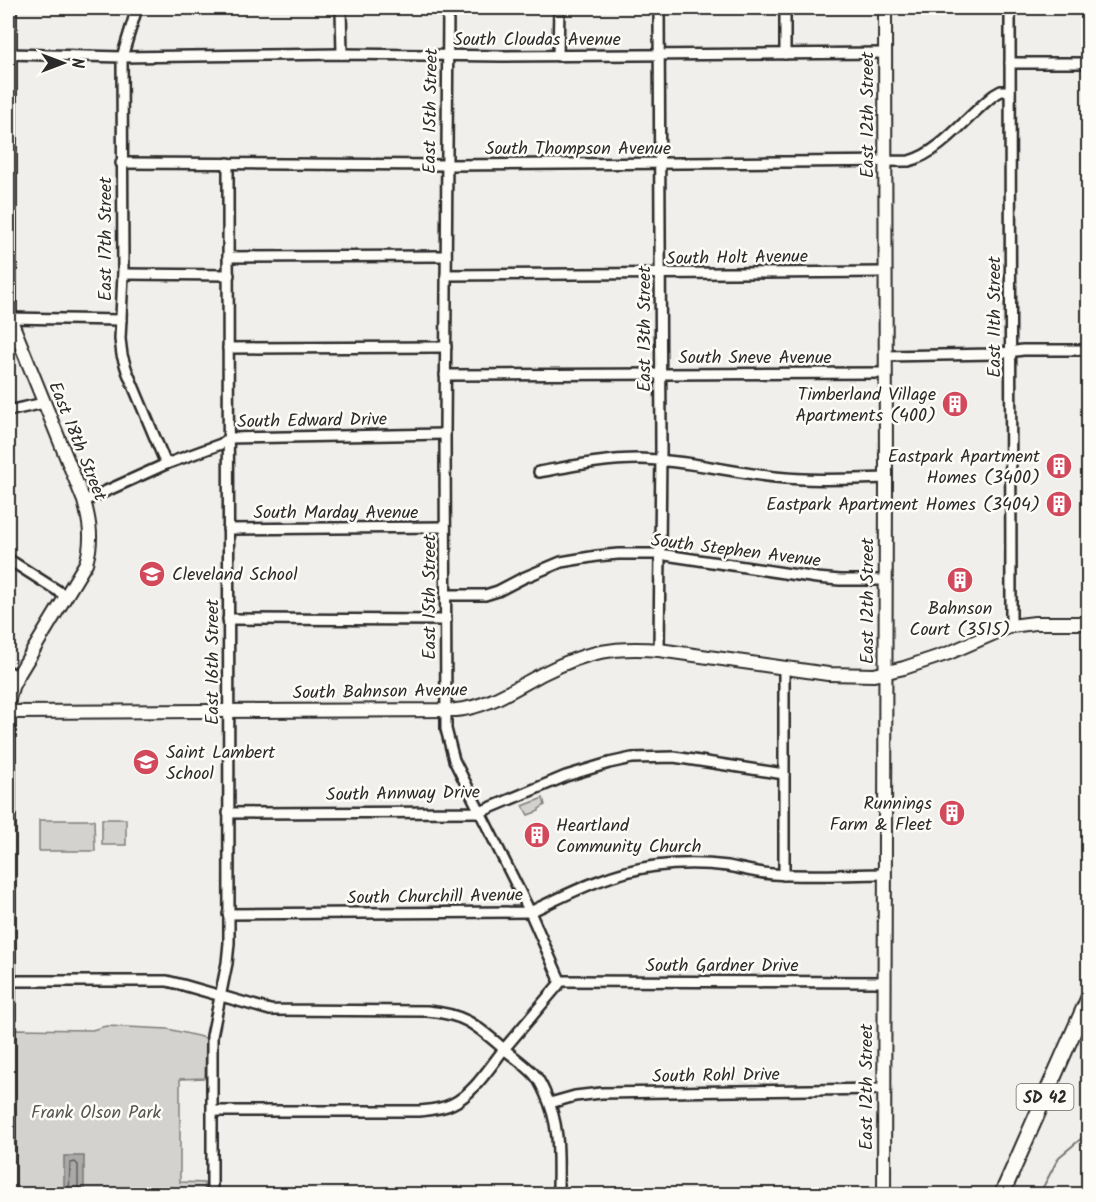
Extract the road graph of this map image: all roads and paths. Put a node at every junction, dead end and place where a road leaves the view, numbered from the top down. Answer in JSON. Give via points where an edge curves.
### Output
{"nodes":[{"id":1,"x":10,"y":8,"type":"edge"},
{"id":2,"x":137,"y":8,"type":"edge"},
{"id":3,"x":341,"y":8,"type":"edge"},
{"id":4,"x":447,"y":8,"type":"edge"},
{"id":5,"x":559,"y":8,"type":"edge"},
{"id":6,"x":659,"y":8,"type":"edge"},
{"id":7,"x":785,"y":8,"type":"edge"},
{"id":8,"x":885,"y":8,"type":"edge"},
{"id":9,"x":1010,"y":8,"type":"edge"},
{"id":10,"x":885,"y":53,"type":"junction"},
{"id":11,"x":10,"y":54,"type":"junction"},
{"id":12,"x":342,"y":54,"type":"junction"},
{"id":13,"x":785,"y":54,"type":"junction"},
{"id":14,"x":448,"y":55,"type":"junction"},
{"id":15,"x":659,"y":55,"type":"junction"},
{"id":16,"x":558,"y":56,"type":"junction"},
{"id":17,"x":122,"y":57,"type":"junction"},
{"id":18,"x":1010,"y":63,"type":"junction"},
{"id":19,"x":1089,"y":63,"type":"edge"},
{"id":20,"x":1010,"y":91,"type":"junction"},
{"id":21,"x":884,"y":162,"type":"junction"},
{"id":22,"x":122,"y":163,"type":"junction"},
{"id":23,"x":228,"y":164,"type":"junction"},
{"id":24,"x":660,"y":164,"type":"junction"},
{"id":25,"x":446,"y":165,"type":"junction"},
{"id":26,"x":446,"y":256,"type":"junction"},
{"id":27,"x":228,"y":257,"type":"junction"},
{"id":28,"x":885,"y":272,"type":"junction"},
{"id":29,"x":123,"y":274,"type":"junction"},
{"id":30,"x":660,"y":274,"type":"junction"},
{"id":31,"x":229,"y":275,"type":"junction"},
{"id":32,"x":446,"y":275,"type":"junction"},
{"id":33,"x":9,"y":318,"type":"edge"},
{"id":34,"x":121,"y":320,"type":"junction"},
{"id":35,"x":446,"y":347,"type":"junction"},
{"id":36,"x":228,"y":348,"type":"junction"},
{"id":37,"x":1089,"y":350,"type":"edge"},
{"id":38,"x":1010,"y":352,"type":"junction"},
{"id":39,"x":885,"y":356,"type":"junction"},
{"id":40,"x":885,"y":373,"type":"junction"},
{"id":41,"x":660,"y":374,"type":"junction"},
{"id":42,"x":446,"y":375,"type":"junction"},
{"id":43,"x":44,"y":403,"type":"junction"},
{"id":44,"x":8,"y":411,"type":"edge"},
{"id":45,"x":445,"y":434,"type":"junction"},
{"id":46,"x":229,"y":438,"type":"junction"},
{"id":47,"x":661,"y":460,"type":"junction"},
{"id":48,"x":166,"y":464,"type":"junction"},
{"id":49,"x":539,"y":472,"type":"dead end"},
{"id":50,"x":886,"y":478,"type":"junction"},
{"id":51,"x":84,"y":501,"type":"junction"},
{"id":52,"x":445,"y":527,"type":"junction"},
{"id":53,"x":228,"y":529,"type":"junction"},
{"id":54,"x":659,"y":554,"type":"junction"},
{"id":55,"x":8,"y":559,"type":"edge"},
{"id":56,"x":885,"y":580,"type":"junction"},
{"id":57,"x":446,"y":595,"type":"junction"},
{"id":58,"x":66,"y":596,"type":"junction"},
{"id":59,"x":228,"y":619,"type":"junction"},
{"id":60,"x":446,"y":620,"type":"junction"},
{"id":61,"x":1089,"y":623,"type":"edge"},
{"id":62,"x":1011,"y":626,"type":"junction"},
{"id":63,"x":659,"y":650,"type":"junction"},
{"id":64,"x":784,"y":667,"type":"junction"},
{"id":65,"x":12,"y":674,"type":"edge"},
{"id":66,"x":885,"y":674,"type":"junction"},
{"id":67,"x":446,"y":710,"type":"junction"},
{"id":68,"x":228,"y":711,"type":"junction"},
{"id":69,"x":8,"y":712,"type":"edge"},
{"id":70,"x":784,"y":774,"type":"junction"},
{"id":71,"x":480,"y":812,"type":"junction"},
{"id":72,"x":8,"y":813,"type":"edge"},
{"id":73,"x":228,"y":813,"type":"junction"},
{"id":74,"x":884,"y":874,"type":"junction"},
{"id":75,"x":784,"y":875,"type":"junction"},
{"id":76,"x":8,"y":901,"type":"edge"},
{"id":77,"x":530,"y":912,"type":"junction"},
{"id":78,"x":228,"y":914,"type":"junction"},
{"id":79,"x":9,"y":981,"type":"edge"},
{"id":80,"x":559,"y":981,"type":"junction"},
{"id":81,"x":884,"y":982,"type":"junction"},
{"id":82,"x":221,"y":996,"type":"junction"},
{"id":83,"x":1089,"y":999,"type":"edge"},
{"id":84,"x":504,"y":1049,"type":"junction"},
{"id":85,"x":884,"y":1089,"type":"junction"},
{"id":86,"x":550,"y":1102,"type":"junction"},
{"id":87,"x":212,"y":1111,"type":"junction"},
{"id":88,"x":8,"y":1130,"type":"edge"},
{"id":89,"x":9,"y":1194,"type":"edge"},
{"id":90,"x":212,"y":1194,"type":"edge"},
{"id":91,"x":558,"y":1194,"type":"edge"},
{"id":92,"x":884,"y":1194,"type":"edge"},
{"id":93,"x":1002,"y":1194,"type":"edge"}],
"edges":[{"from":1,"to":11,"type":"street","name":"East 18th Street"},
{"from":2,"to":17,"type":"street","name":"East 17th Street"},
{"from":3,"to":12,"type":"street"},
{"from":4,"to":14,"type":"street","name":"East 15th Street"},
{"from":5,"to":16,"type":"street"},
{"from":6,"to":15,"type":"street","name":"East 13th Street"},
{"from":7,"to":13,"type":"street"},
{"from":8,"to":10,"type":"street","name":"East 12th Street"},
{"from":9,"to":18,"type":"street","name":"East 11th Street"},
{"from":10,"to":13,"type":"street","name":"South Cloudas Avenue"},
{"from":10,"to":21,"type":"street","name":"East 12th Street"},
{"from":11,"to":17,"type":"street","name":"South Cloudas Avenue"},
{"from":11,"to":33,"type":"street","name":"East 18th Street"},
{"from":12,"to":14,"type":"street","name":"South Cloudas Avenue"},
{"from":12,"to":17,"type":"street","name":"South Cloudas Avenue"},
{"from":13,"to":15,"type":"street","name":"South Cloudas Avenue"},
{"from":14,"to":16,"type":"street","name":"South Cloudas Avenue"},
{"from":14,"to":25,"type":"street","name":"East 15th Street"},
{"from":15,"to":16,"type":"street","name":"South Cloudas Avenue"},
{"from":15,"to":24,"type":"street","name":"East 13th Street"},
{"from":17,"to":22,"type":"street","name":"East 17th Street"},
{"from":18,"to":19,"type":"street"},
{"from":18,"to":20,"type":"street","name":"East 11th Street"},
{"from":20,"to":21,"type":"street","name":"South Thompson Avenue","via":[[994,95],[919,159]]},
{"from":20,"to":38,"type":"street","name":"East 11th Street"},
{"from":21,"to":24,"type":"street","name":"South Thompson Avenue"},
{"from":21,"to":28,"type":"street","name":"East 12th Street"},
{"from":22,"to":23,"type":"street","name":"South Thompson Avenue"},
{"from":22,"to":29,"type":"street","name":"East 17th Street"},
{"from":23,"to":25,"type":"street","name":"South Thompson Avenue"},
{"from":23,"to":27,"type":"street","name":"East 16th Street"},
{"from":24,"to":25,"type":"street","name":"South Thompson Avenue"},
{"from":24,"to":30,"type":"street","name":"East 13th Street"},
{"from":25,"to":26,"type":"street","name":"East 15th Street"},
{"from":26,"to":27,"type":"street"},
{"from":26,"to":32,"type":"street","name":"East 15th Street"},
{"from":27,"to":31,"type":"street","name":"East 16th Street"},
{"from":28,"to":30,"type":"street","name":"South Holt Avenue"},
{"from":28,"to":39,"type":"street","name":"East 12th Street"},
{"from":29,"to":31,"type":"street"},
{"from":29,"to":34,"type":"street","name":"East 17th Street"},
{"from":30,"to":32,"type":"street","name":"South Holt Avenue"},
{"from":30,"to":41,"type":"street","name":"East 13th Street"},
{"from":31,"to":36,"type":"street","name":"East 16th Street"},
{"from":32,"to":35,"type":"street","name":"East 15th Street"},
{"from":33,"to":34,"type":"street"},
{"from":33,"to":43,"type":"street","name":"East 18th Street"},
{"from":34,"to":48,"type":"street","name":"East 17th Street","via":[[124,363]]},
{"from":35,"to":36,"type":"street"},
{"from":35,"to":42,"type":"street","name":"East 15th Street"},
{"from":36,"to":46,"type":"street","name":"East 16th Street"},
{"from":37,"to":38,"type":"street"},
{"from":38,"to":39,"type":"street"},
{"from":38,"to":62,"type":"street","name":"East 11th Street"},
{"from":39,"to":40,"type":"street","name":"East 12th Street"},
{"from":40,"to":41,"type":"street","name":"South Sneve Avenue"},
{"from":40,"to":50,"type":"street","name":"East 12th Street"},
{"from":41,"to":42,"type":"street","name":"South Sneve Avenue"},
{"from":41,"to":47,"type":"street","name":"East 13th Street"},
{"from":42,"to":45,"type":"street","name":"East 15th Street"},
{"from":43,"to":44,"type":"street"},
{"from":43,"to":51,"type":"street","name":"East 18th Street"},
{"from":45,"to":46,"type":"street","name":"South Edward Drive"},
{"from":45,"to":52,"type":"street","name":"East 15th Street"},
{"from":46,"to":48,"type":"street","name":"South Edward Drive"},
{"from":46,"to":53,"type":"street","name":"East 16th Street"},
{"from":47,"to":49,"type":"street","via":[[615,460]]},
{"from":47,"to":50,"type":"street","via":[[796,479]]},
{"from":47,"to":54,"type":"street","name":"East 13th Street"},
{"from":48,"to":51,"type":"street","name":"South Edward Drive"},
{"from":50,"to":56,"type":"street","name":"East 12th Street"},
{"from":51,"to":58,"type":"street","name":"East 18th Street","via":[[91,530],[90,552]]},
{"from":52,"to":53,"type":"street","name":"South Marday Avenue"},
{"from":52,"to":57,"type":"street","name":"East 15th Street"},
{"from":53,"to":59,"type":"street","name":"East 16th Street"},
{"from":54,"to":56,"type":"street","name":"South Stephen Avenue","via":[[817,578]]},
{"from":54,"to":57,"type":"street","name":"South Stephen Avenue","via":[[597,555],[561,562],[485,595]]},
{"from":54,"to":63,"type":"street","name":"East 13th Street"},
{"from":55,"to":58,"type":"street"},
{"from":56,"to":66,"type":"street","name":"East 12th Street"},
{"from":57,"to":60,"type":"street","name":"East 15th Street"},
{"from":58,"to":65,"type":"street","name":"East 18th Street"},
{"from":59,"to":60,"type":"street"},
{"from":59,"to":68,"type":"street","name":"East 16th Street"},
{"from":60,"to":67,"type":"street","name":"East 15th Street"},
{"from":61,"to":62,"type":"street","name":"South Bahnson Avenue"},
{"from":62,"to":66,"type":"street","name":"South Bahnson Avenue","via":[[963,648]]},
{"from":63,"to":64,"type":"street","name":"South Bahnson Avenue"},
{"from":63,"to":67,"type":"street","name":"South Bahnson Avenue","via":[[626,648],[593,653],[554,668],[486,704]]},
{"from":64,"to":66,"type":"street","name":"South Bahnson Avenue","via":[[843,675]]},
{"from":64,"to":70,"type":"street"},
{"from":65,"to":69,"type":"street","name":"East 18th Street"},
{"from":66,"to":74,"type":"street","name":"East 12th Street"},
{"from":67,"to":68,"type":"street","name":"South Bahnson Avenue"},
{"from":67,"to":71,"type":"street","name":"East 15th Street","via":[[452,753]]},
{"from":68,"to":69,"type":"street","name":"South Bahnson Avenue"},
{"from":68,"to":73,"type":"street","name":"East 16th Street"},
{"from":69,"to":72,"type":"street","name":"East 18th Street"},
{"from":70,"to":71,"type":"street","name":"South Annway Drive","via":[[675,757],[632,758],[566,776]]},
{"from":70,"to":75,"type":"street"},
{"from":71,"to":73,"type":"street","name":"South Annway Drive"},
{"from":71,"to":77,"type":"street","name":"East 15th Street"},
{"from":72,"to":76,"type":"street","name":"East 18th Street"},
{"from":73,"to":78,"type":"street","name":"East 16th Street"},
{"from":74,"to":75,"type":"street","name":"South Churchill Avenue"},
{"from":74,"to":81,"type":"street","name":"East 12th Street"},
{"from":75,"to":77,"type":"street","name":"South Churchill Avenue","via":[[705,864],[653,866],[601,879]]},
{"from":76,"to":79,"type":"street","name":"East 18th Street"},
{"from":77,"to":78,"type":"street","name":"South Churchill Avenue"},
{"from":77,"to":80,"type":"street","name":"East 15th Street"},
{"from":78,"to":82,"type":"street","name":"East 16th Street","via":[[229,943]]},
{"from":79,"to":82,"type":"street","via":[[167,981]]},
{"from":79,"to":88,"type":"street","name":"East 18th Street"},
{"from":80,"to":81,"type":"street","name":"South Gardner Drive"},
{"from":80,"to":84,"type":"street"},
{"from":81,"to":85,"type":"street","name":"East 12th Street"},
{"from":82,"to":84,"type":"street","via":[[270,1010],[441,1012],[467,1020]]},
{"from":82,"to":87,"type":"street","name":"East 16th Street","via":[[212,1036]]},
{"from":83,"to":93,"type":"main road","number":"SD 42"},
{"from":84,"to":86,"type":"street","via":[[534,1074]]},
{"from":84,"to":87,"type":"street","via":[[469,1092],[451,1105],[435,1109]]},
{"from":85,"to":86,"type":"street","name":"South Rohl Drive","via":[[601,1093]]},
{"from":85,"to":92,"type":"street","name":"East 12th Street"},
{"from":86,"to":91,"type":"street","via":[[558,1136]]},
{"from":87,"to":90,"type":"street","name":"East 16th Street"},
{"from":88,"to":89,"type":"street","name":"East 18th Street"}]}
